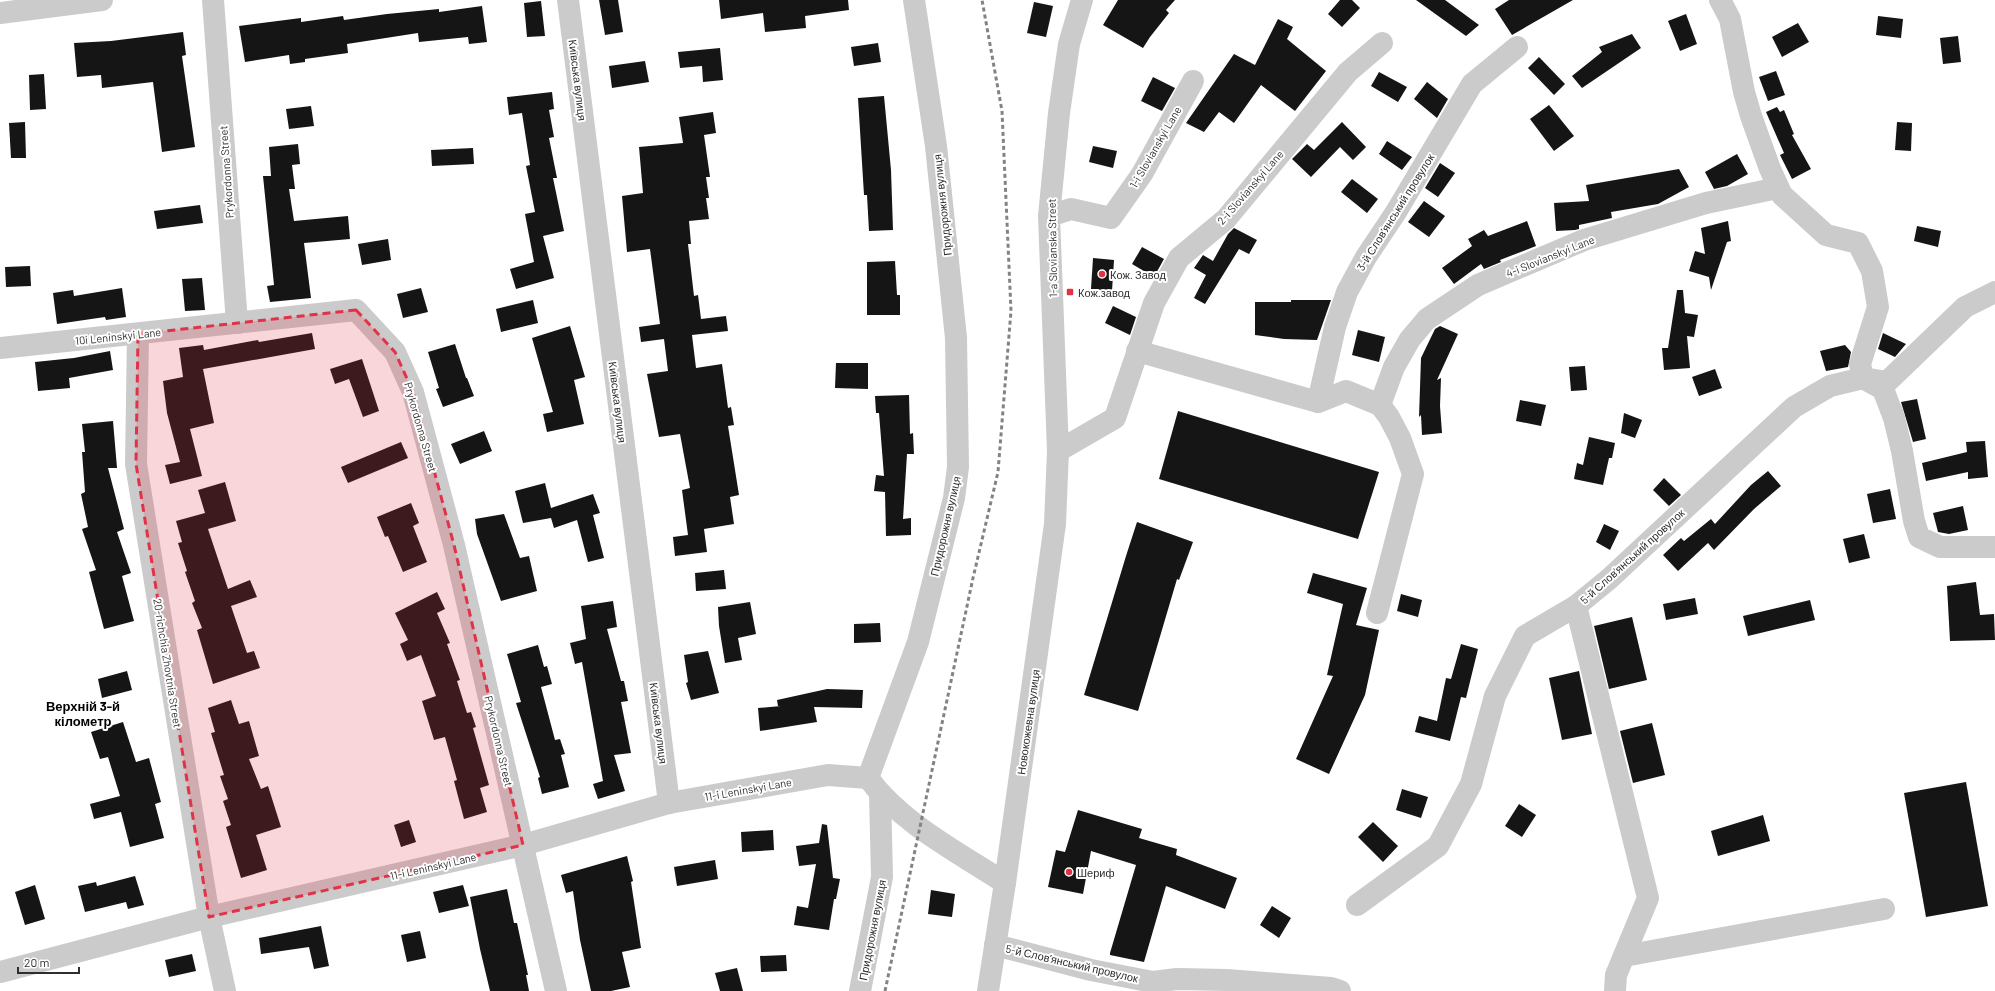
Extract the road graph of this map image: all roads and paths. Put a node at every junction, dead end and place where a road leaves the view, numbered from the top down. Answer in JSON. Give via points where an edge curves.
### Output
{"nodes":[{"id":1,"x":102,"y":0,"type":"edge"},
{"id":2,"x":213,"y":0,"type":"edge"},
{"id":3,"x":568,"y":0,"type":"edge"},
{"id":4,"x":914,"y":0,"type":"edge"},
{"id":5,"x":1082,"y":0,"type":"edge"},
{"id":6,"x":1720,"y":0,"type":"edge"},
{"id":7,"x":0,"y":13,"type":"edge"},
{"id":8,"x":1382,"y":43,"type":"dead end"},
{"id":9,"x":1517,"y":47,"type":"dead end"},
{"id":10,"x":1193,"y":81,"type":"dead end"},
{"id":11,"x":1778,"y":188,"type":"junction"},
{"id":12,"x":1049,"y":216,"type":"junction"},
{"id":13,"x":1995,"y":292,"type":"edge"},
{"id":14,"x":237,"y":323,"type":"junction"},
{"id":15,"x":138,"y":334,"type":"junction"},
{"id":16,"x":0,"y":348,"type":"edge"},
{"id":17,"x":1137,"y":351,"type":"junction"},
{"id":18,"x":1863,"y":378,"type":"junction"},
{"id":19,"x":1318,"y":402,"type":"junction"},
{"id":20,"x":1380,"y":405,"type":"junction"},
{"id":21,"x":1058,"y":452,"type":"junction"},
{"id":22,"x":1995,"y":547,"type":"edge"},
{"id":23,"x":1576,"y":606,"type":"junction"},
{"id":24,"x":1377,"y":613,"type":"dead end"},
{"id":25,"x":874,"y":786,"type":"junction"},
{"id":26,"x":669,"y":803,"type":"junction"},
{"id":27,"x":523,"y":845,"type":"junction"},
{"id":28,"x":1005,"y":883,"type":"junction"},
{"id":29,"x":1357,"y":905,"type":"dead end"},
{"id":30,"x":1884,"y":909,"type":"dead end"},
{"id":31,"x":209,"y":917,"type":"junction"},
{"id":32,"x":995,"y":945,"type":"junction"},
{"id":33,"x":1624,"y":956,"type":"junction"},
{"id":34,"x":0,"y":972,"type":"edge"},
{"id":35,"x":225,"y":991,"type":"edge"},
{"id":36,"x":556,"y":991,"type":"edge"},
{"id":37,"x":860,"y":991,"type":"edge"},
{"id":38,"x":988,"y":991,"type":"edge"},
{"id":39,"x":1340,"y":991,"type":"edge"},
{"id":40,"x":1615,"y":991,"type":"edge"}],
"edges":[{"from":1,"to":7,"type":"street"},
{"from":2,"to":14,"type":"street","name":"Prykordonna Street"},
{"from":3,"to":26,"type":"street","name":"Київська вулиця"},
{"from":4,"to":25,"type":"street","name":"Придорожня вулиця","via":[[936,146],[956,338],[958,467],[954,498],[918,642]]},
{"from":5,"to":12,"type":"street","name":"1-a Slovianska Street","via":[[1070,44],[1061,97]]},
{"from":6,"to":11,"type":"street","via":[[1730,19],[1749,110]]},
{"from":8,"to":17,"type":"street","name":"2-i Slovianskyi Lane","via":[[1348,72],[1226,219],[1180,258],[1154,303]]},
{"from":9,"to":19,"type":"street","name":"3-й Слов’янський провулок","via":[[1472,84],[1366,257],[1347,292],[1340,313]]},
{"from":10,"to":12,"type":"street","name":"1-i Slovianskyi Lane","via":[[1142,174],[1111,218],[1071,209]]},
{"from":11,"to":18,"type":"street","via":[[1782,195],[1826,234],[1858,243],[1872,271],[1878,307],[1860,364]]},
{"from":11,"to":20,"type":"street","name":"4-i Slovianskyi Lane","via":[[1706,203],[1584,240],[1478,286],[1427,319],[1410,339],[1394,367]]},
{"from":12,"to":21,"type":"street","name":"1-a Slovianska Street"},
{"from":13,"to":18,"type":"street","name":"5-й Слов’янський провулок","via":[[1965,307],[1888,382]]},
{"from":14,"to":15,"type":"street","name":"10i Leninskyi Lane"},
{"from":14,"to":27,"type":"street","name":"Prykordonna Street","via":[[356,310],[395,352],[413,392],[454,544]]},
{"from":15,"to":16,"type":"street","name":"10i Leninskyi Lane"},
{"from":15,"to":31,"type":"street","name":"20-richchia Zhovtnia Street","via":[[136,464]]},
{"from":17,"to":19,"type":"street"},
{"from":17,"to":21,"type":"street","name":"2-i Slovianskyi Lane","via":[[1115,418]]},
{"from":18,"to":22,"type":"street","via":[[1882,389],[1894,418],[1919,537],[1940,547]]},
{"from":18,"to":23,"type":"street","name":"5-й Слов’янський провулок","via":[[1830,386],[1794,407],[1609,579]]},
{"from":19,"to":20,"type":"street","via":[[1346,391]]},
{"from":20,"to":24,"type":"street","via":[[1400,438],[1413,474]]},
{"from":21,"to":28,"type":"street","name":"Новокожевна вулиця","via":[[1055,524]]},
{"from":23,"to":29,"type":"street","name":"5-й Слов’янський провулок","via":[[1526,636],[1495,696],[1471,784],[1438,846]]},
{"from":23,"to":33,"type":"street","via":[[1648,898]]},
{"from":25,"to":26,"type":"street","name":"11-i Leninskyi Lane","via":[[828,775]]},
{"from":25,"to":28,"type":"street","via":[[921,828]]},
{"from":25,"to":37,"type":"street","name":"Придорожня вулиця","via":[[882,877]]},
{"from":26,"to":27,"type":"street","name":"11-i Leninskyi Lane"},
{"from":27,"to":31,"type":"street","name":"11-i Leninskyi Lane"},
{"from":27,"to":36,"type":"street","name":"Prykordonna Street"},
{"from":28,"to":32,"type":"street","name":"Новокожевна вулиця"},
{"from":30,"to":33,"type":"street"},
{"from":31,"to":34,"type":"street","name":"11-i Leninskyi Lane"},
{"from":31,"to":35,"type":"street","name":"20-richchia Zhovtnia Street"},
{"from":32,"to":38,"type":"street","name":"Новокожевна вулиця"},
{"from":32,"to":39,"type":"street","name":"5-й Слов’янський провулок","via":[[1091,970],[1153,982],[1177,979],[1227,980],[1320,987]]},
{"from":33,"to":40,"type":"street","via":[[1616,975]]}]}
